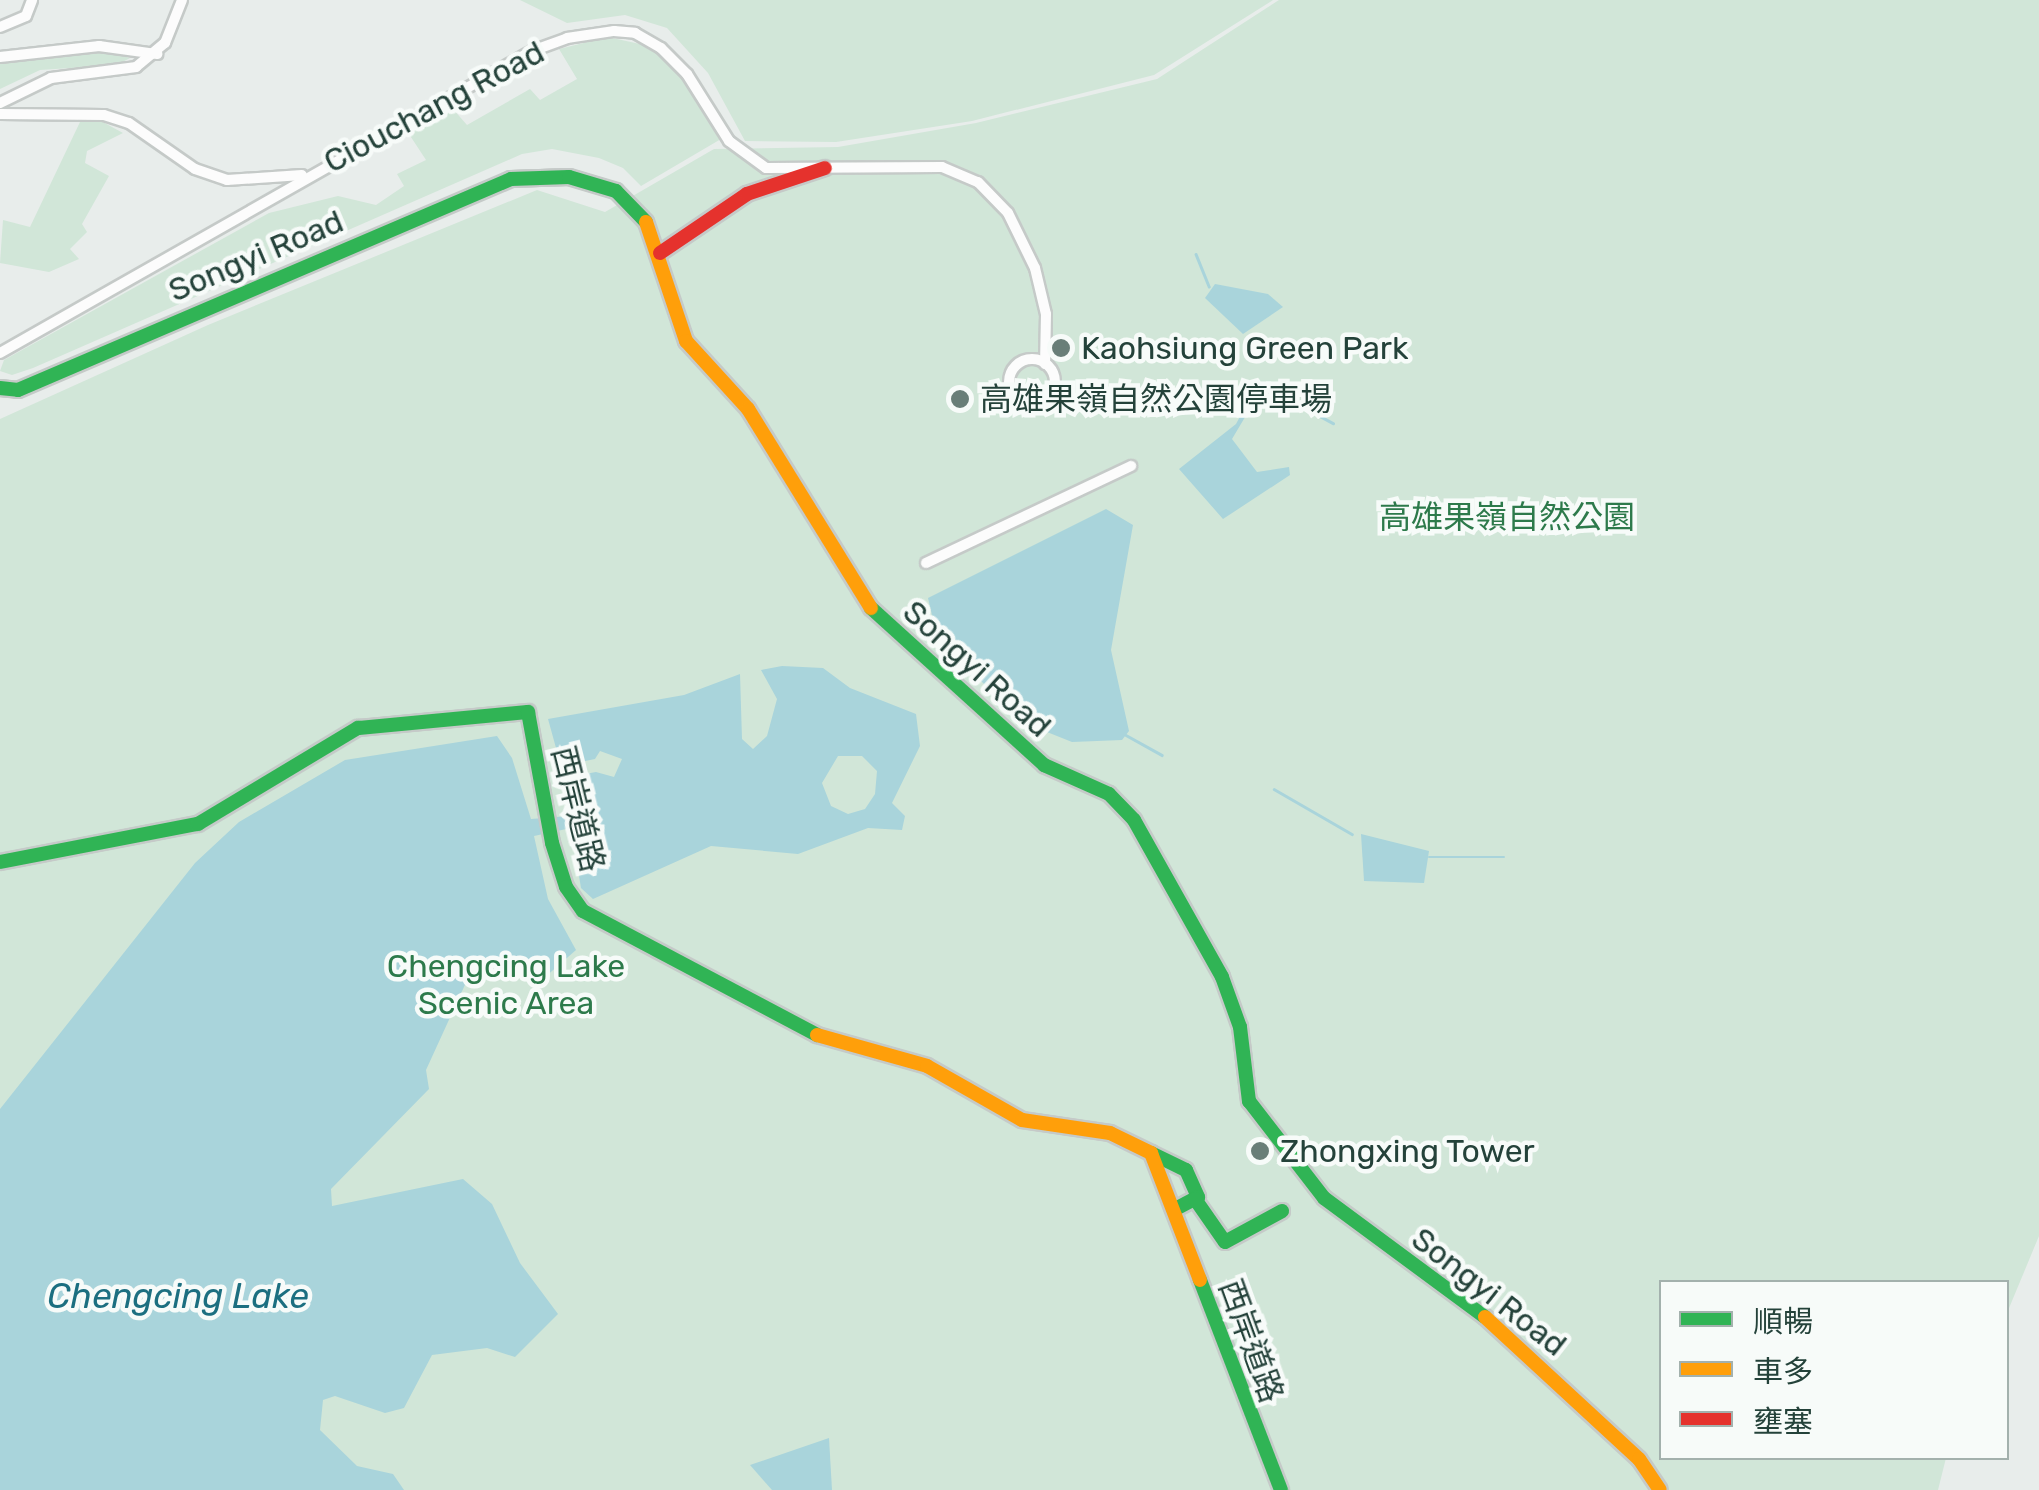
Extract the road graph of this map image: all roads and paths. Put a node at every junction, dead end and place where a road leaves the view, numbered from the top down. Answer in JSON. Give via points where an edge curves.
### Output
{"nodes":[{"id":1,"x":32,"y":0,"type":"edge"},
{"id":2,"x":182,"y":0,"type":"edge"},
{"id":3,"x":0,"y":27,"type":"edge"},
{"id":4,"x":157,"y":54,"type":"junction"},
{"id":5,"x":0,"y":57,"type":"edge"},
{"id":6,"x":0,"y":103,"type":"edge"},
{"id":7,"x":0,"y":114,"type":"edge"},
{"id":8,"x":825,"y":168,"type":"junction"},
{"id":9,"x":308,"y":175,"type":"junction"},
{"id":10,"x":648,"y":225,"type":"junction"},
{"id":11,"x":660,"y":253,"type":"junction"},
{"id":12,"x":671,"y":298,"type":"junction"},
{"id":13,"x":0,"y":353,"type":"edge"},
{"id":14,"x":1045,"y":364,"type":"junction"},
{"id":15,"x":0,"y":388,"type":"edge"},
{"id":16,"x":1130,"y":466,"type":"dead end"},
{"id":17,"x":926,"y":563,"type":"dead end"},
{"id":18,"x":0,"y":862,"type":"edge"},
{"id":19,"x":1152,"y":1154,"type":"junction"},
{"id":20,"x":1194,"y":1198,"type":"junction"},
{"id":21,"x":1176,"y":1208,"type":"junction"},
{"id":22,"x":1282,"y":1211,"type":"dead end"},
{"id":23,"x":1281,"y":1490,"type":"edge"},
{"id":24,"x":1660,"y":1490,"type":"edge"}],
"edges":[{"from":1,"to":3,"type":"street","via":[[26,16]]},
{"from":2,"to":4,"type":"street"},
{"from":4,"to":5,"type":"street","via":[[98,46]]},
{"from":4,"to":6,"type":"street","via":[[136,68],[51,78]]},
{"from":7,"to":9,"type":"street","name":"Ciouchang Road","via":[[104,114],[128,122],[194,169],[227,180]]},
{"from":8,"to":9,"type":"street","name":"Ciouchang Road","via":[[750,162],[729,142],[675,60],[650,39],[614,31],[532,51]]},
{"from":8,"to":11,"type":"street","via":[[747,194]]},
{"from":8,"to":14,"type":"street","name":"Ciouchang Road","via":[[942,167],[961,171],[994,196],[1035,268],[1046,314]]},
{"from":9,"to":13,"type":"street"},
{"from":10,"to":11,"type":"street","name":"Songyi Road"},
{"from":10,"to":12,"type":"street"},
{"from":10,"to":15,"type":"street","name":"Songyi Road","via":[[638,206],[590,181],[542,174],[511,179],[18,390]]},
{"from":11,"to":12,"type":"street","name":"Songyi Road"},
{"from":12,"to":24,"type":"street","name":"Songyi Road","via":[[686,341],[748,409],[879,620],[1044,766],[1108,794],[1134,820],[1222,977],[1240,1026],[1250,1101],[1324,1198],[1487,1318],[1638,1459]]},
{"from":14,"to":14,"type":"street","name":"Ciouchang Road","via":[[1030,360],[1012,372],[1010,387],[1018,400],[1032,406],[1050,396],[1055,382]]},
{"from":16,"to":17,"type":"street"},
{"from":18,"to":19,"type":"street","name":"西岸道路","via":[[198,824],[358,728],[528,712],[552,844],[582,912],[801,1031],[927,1066],[1022,1120],[1110,1133]]},
{"from":19,"to":20,"type":"street","name":"西岸道路","via":[[1183,1167]]},
{"from":19,"to":21,"type":"street","name":"西岸道路"},
{"from":20,"to":21,"type":"street"},
{"from":20,"to":22,"type":"street","name":"西岸道路","via":[[1225,1242]]},
{"from":21,"to":23,"type":"street","name":"西岸道路"}]}
